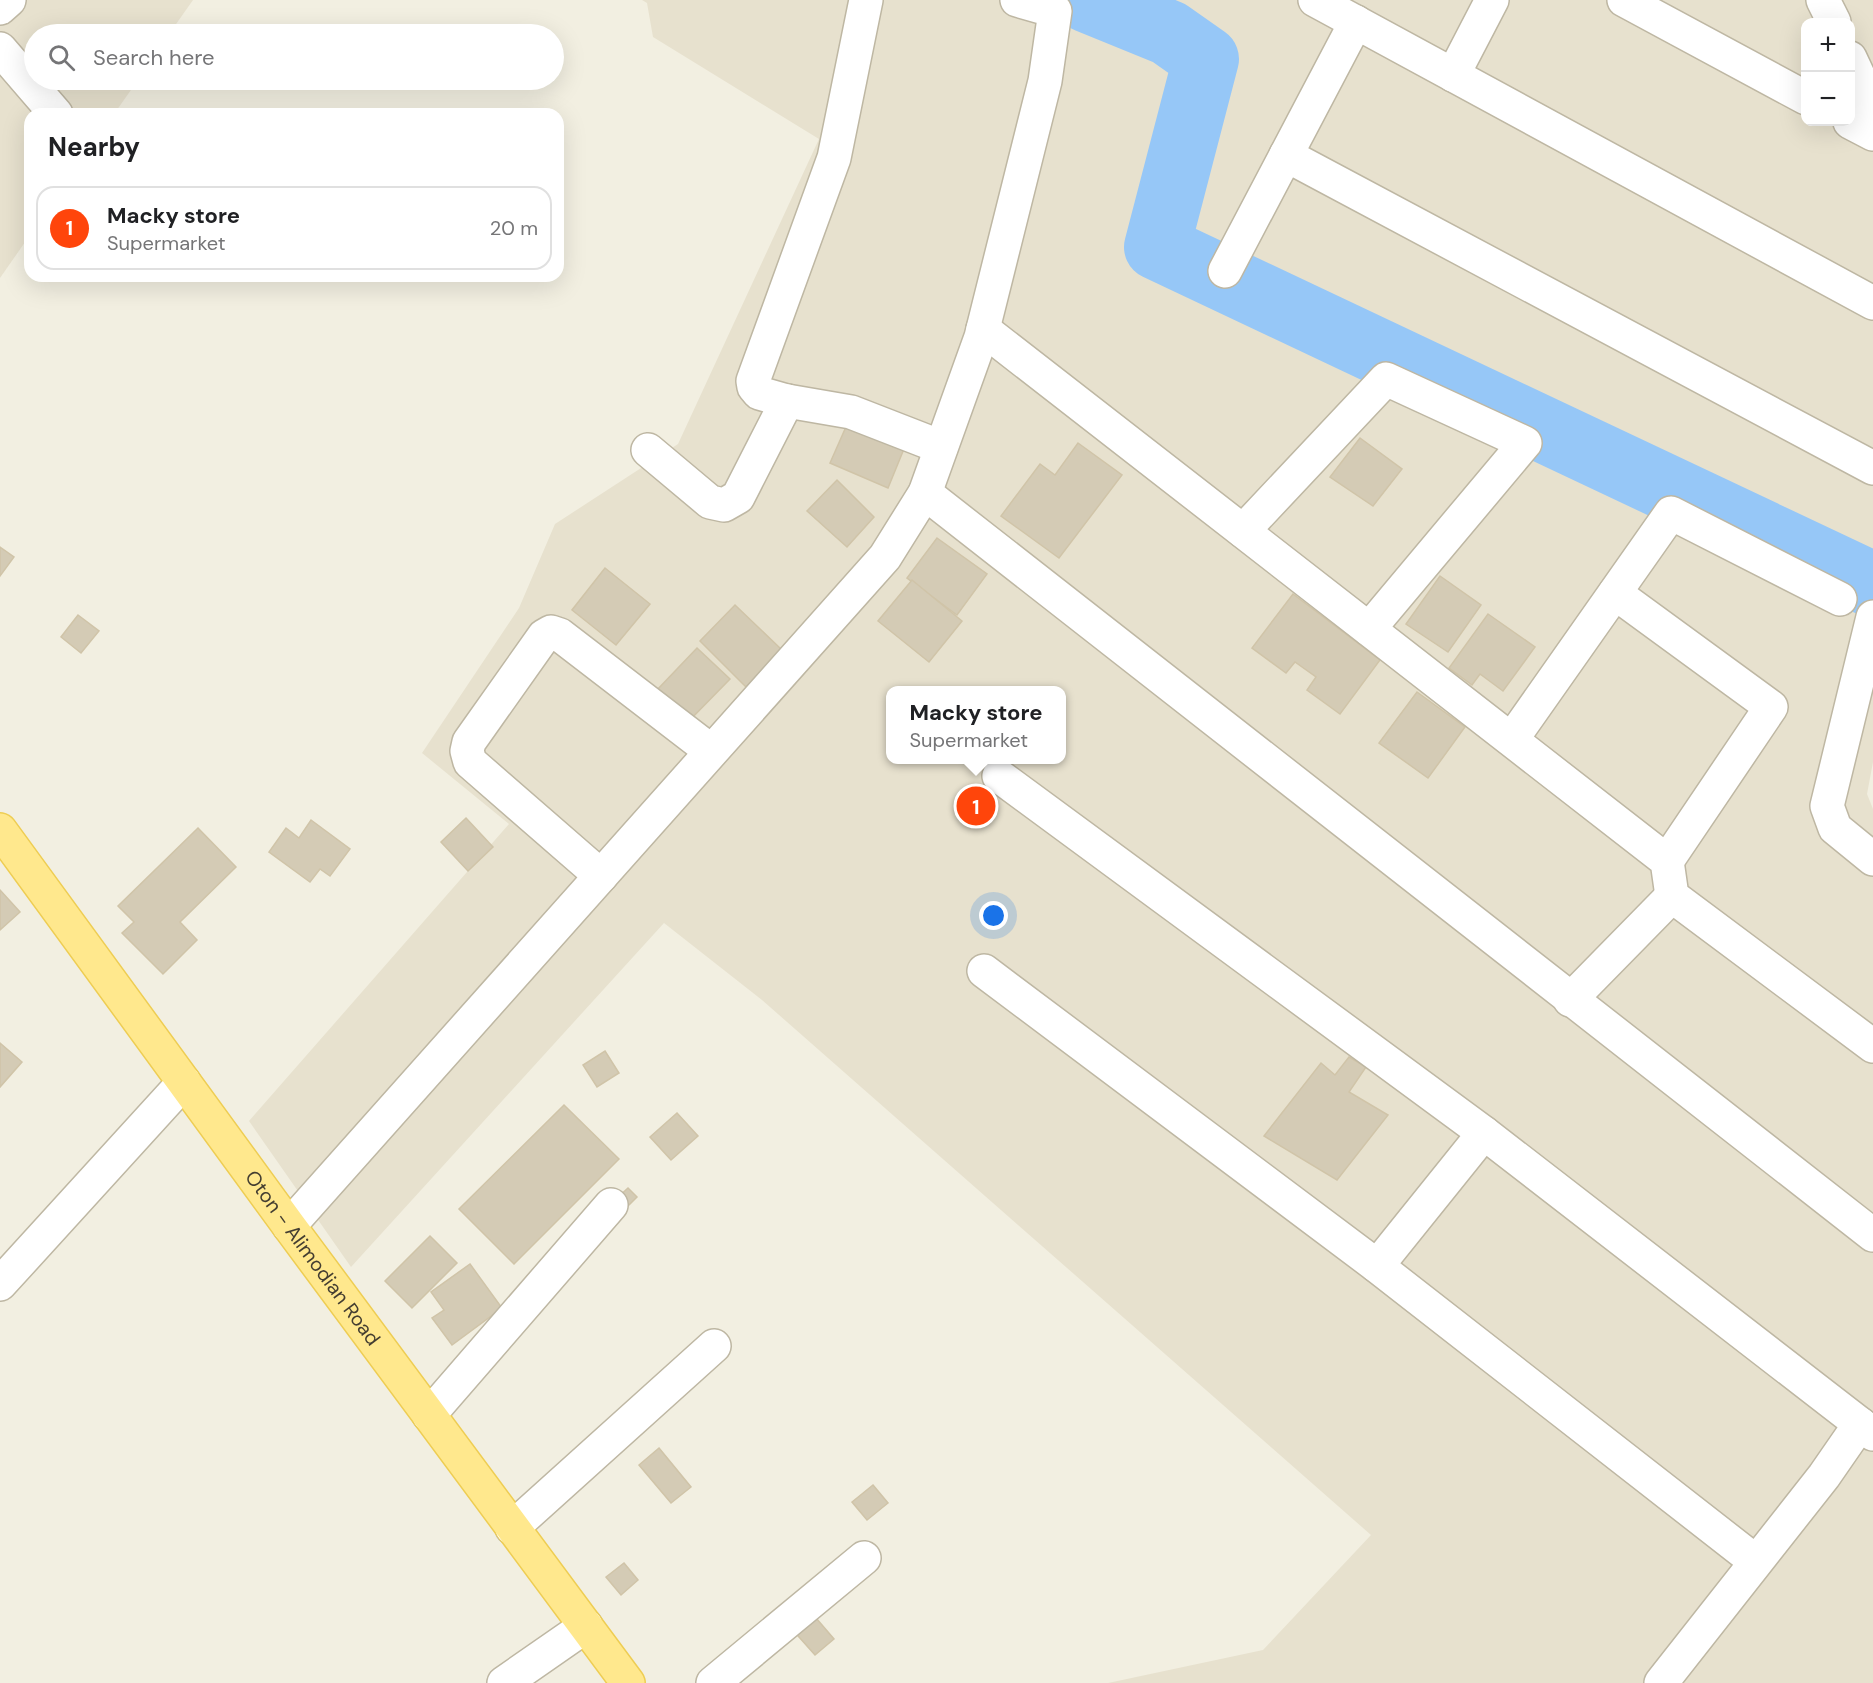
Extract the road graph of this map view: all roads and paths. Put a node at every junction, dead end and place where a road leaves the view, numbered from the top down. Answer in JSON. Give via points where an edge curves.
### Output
{"nodes":[{"id":1,"x":9,"y":0,"type":"edge"},
{"id":2,"x":866,"y":0,"type":"edge"},
{"id":3,"x":1017,"y":0,"type":"edge"},
{"id":4,"x":1492,"y":0,"type":"edge"},
{"id":5,"x":1823,"y":0,"type":"edge"},
{"id":6,"x":1323,"y":2,"type":"edge"},
{"id":7,"x":1642,"y":4,"type":"edge"},
{"id":8,"x":0,"y":8,"type":"edge"},
{"id":9,"x":1832,"y":18,"type":"edge"},
{"id":10,"x":1356,"y":22,"type":"junction"},
{"id":11,"x":0,"y":48,"type":"edge"},
{"id":12,"x":1855,"y":67,"type":"edge"},
{"id":13,"x":1453,"y":75,"type":"junction"},
{"id":14,"x":24,"y":76,"type":"edge"},
{"id":15,"x":36,"y":90,"type":"edge"},
{"id":16,"x":1801,"y":95,"type":"edge"},
{"id":17,"x":1873,"y":107,"type":"edge"},
{"id":18,"x":51,"y":108,"type":"edge"},
{"id":19,"x":1855,"y":125,"type":"edge"},
{"id":20,"x":1873,"y":134,"type":"edge"},
{"id":21,"x":1286,"y":155,"type":"junction"},
{"id":22,"x":1225,"y":271,"type":"dead end"},
{"id":23,"x":1873,"y":303,"type":"edge"},
{"id":24,"x":983,"y":329,"type":"junction"},
{"id":25,"x":787,"y":401,"type":"junction"},
{"id":26,"x":941,"y":447,"type":"junction"},
{"id":27,"x":648,"y":450,"type":"dead end"},
{"id":28,"x":1873,"y":468,"type":"edge"},
{"id":29,"x":925,"y":493,"type":"junction"},
{"id":30,"x":1243,"y":531,"type":"junction"},
{"id":31,"x":1615,"y":593,"type":"junction"},
{"id":32,"x":1840,"y":599,"type":"dead end"},
{"id":33,"x":1873,"y":617,"type":"edge"},
{"id":34,"x":1369,"y":629,"type":"junction"},
{"id":35,"x":1512,"y":739,"type":"junction"},
{"id":36,"x":711,"y":751,"type":"junction"},
{"id":37,"x":999,"y":776,"type":"dead end"},
{"id":38,"x":1,"y":835,"type":"edge"},
{"id":39,"x":1873,"y":859,"type":"edge"},
{"id":40,"x":1667,"y":861,"type":"junction"},
{"id":41,"x":601,"y":876,"type":"junction"},
{"id":42,"x":1672,"y":896,"type":"junction"},
{"id":43,"x":984,"y":971,"type":"dead end"},
{"id":44,"x":1570,"y":1000,"type":"junction"},
{"id":45,"x":1873,"y":1046,"type":"edge"},
{"id":46,"x":184,"y":1082,"type":"junction"},
{"id":47,"x":1484,"y":1132,"type":"junction"},
{"id":48,"x":612,"y":1205,"type":"dead end"},
{"id":49,"x":289,"y":1226,"type":"junction"},
{"id":50,"x":1873,"y":1235,"type":"edge"},
{"id":51,"x":1377,"y":1266,"type":"junction"},
{"id":52,"x":0,"y":1284,"type":"edge"},
{"id":53,"x":714,"y":1346,"type":"dead end"},
{"id":54,"x":429,"y":1415,"type":"junction"},
{"id":55,"x":1867,"y":1429,"type":"edge"},
{"id":56,"x":512,"y":1528,"type":"junction"},
{"id":57,"x":864,"y":1558,"type":"dead end"},
{"id":58,"x":1755,"y":1561,"type":"junction"},
{"id":59,"x":585,"y":1626,"type":"junction"},
{"id":60,"x":504,"y":1683,"type":"edge"},
{"id":61,"x":628,"y":1683,"type":"edge"},
{"id":62,"x":713,"y":1683,"type":"edge"},
{"id":63,"x":1661,"y":1683,"type":"edge"}],
"edges":[{"from":1,"to":8,"type":"street"},
{"from":2,"to":25,"type":"street","via":[[834,158],[753,381],[759,393]]},
{"from":3,"to":24,"type":"street","via":[[1055,11],[1045,81]]},
{"from":4,"to":13,"type":"street"},
{"from":5,"to":9,"type":"street"},
{"from":6,"to":10,"type":"street"},
{"from":7,"to":16,"type":"street"},
{"from":10,"to":13,"type":"street"},
{"from":10,"to":21,"type":"street"},
{"from":11,"to":14,"type":"street"},
{"from":12,"to":17,"type":"street"},
{"from":13,"to":23,"type":"street"},
{"from":15,"to":18,"type":"street"},
{"from":19,"to":20,"type":"street"},
{"from":21,"to":22,"type":"street"},
{"from":21,"to":28,"type":"street"},
{"from":24,"to":26,"type":"street"},
{"from":24,"to":30,"type":"street"},
{"from":25,"to":26,"type":"street","via":[[851,412]]},
{"from":25,"to":27,"type":"street","via":[[738,497],[724,505],[710,502]]},
{"from":26,"to":29,"type":"street"},
{"from":29,"to":36,"type":"street","via":[[885,557]]},
{"from":29,"to":44,"type":"street"},
{"from":30,"to":34,"type":"street"},
{"from":30,"to":34,"type":"street","via":[[1386,379],[1525,443]]},
{"from":31,"to":32,"type":"street","via":[[1671,513]]},
{"from":31,"to":35,"type":"street"},
{"from":31,"to":40,"type":"street","via":[[1771,707]]},
{"from":33,"to":39,"type":"street","via":[[1827,806],[1835,828]]},
{"from":34,"to":35,"type":"street"},
{"from":35,"to":40,"type":"street"},
{"from":36,"to":41,"type":"street"},
{"from":36,"to":41,"type":"street","via":[[560,635],[551,632],[544,636],[466,751],[470,762]]},
{"from":37,"to":47,"type":"street"},
{"from":38,"to":46,"type":"main road","name":"Oton - Alimodian Road"},
{"from":40,"to":42,"type":"street"},
{"from":41,"to":49,"type":"street"},
{"from":42,"to":44,"type":"street"},
{"from":42,"to":45,"type":"street"},
{"from":43,"to":51,"type":"street"},
{"from":44,"to":50,"type":"street"},
{"from":46,"to":49,"type":"main road","name":"Oton - Alimodian Road"},
{"from":46,"to":52,"type":"street"},
{"from":47,"to":51,"type":"street"},
{"from":47,"to":55,"type":"street"},
{"from":48,"to":54,"type":"street"},
{"from":49,"to":54,"type":"main road","name":"Oton - Alimodian Road"},
{"from":51,"to":58,"type":"street"},
{"from":53,"to":56,"type":"street"},
{"from":54,"to":56,"type":"main road","name":"Oton - Alimodian Road"},
{"from":55,"to":58,"type":"street"},
{"from":56,"to":59,"type":"main road","name":"Oton - Alimodian Road"},
{"from":57,"to":62,"type":"street"},
{"from":58,"to":63,"type":"street"},
{"from":59,"to":60,"type":"street"},
{"from":59,"to":61,"type":"main road","name":"Oton - Alimodian Road"}]}
